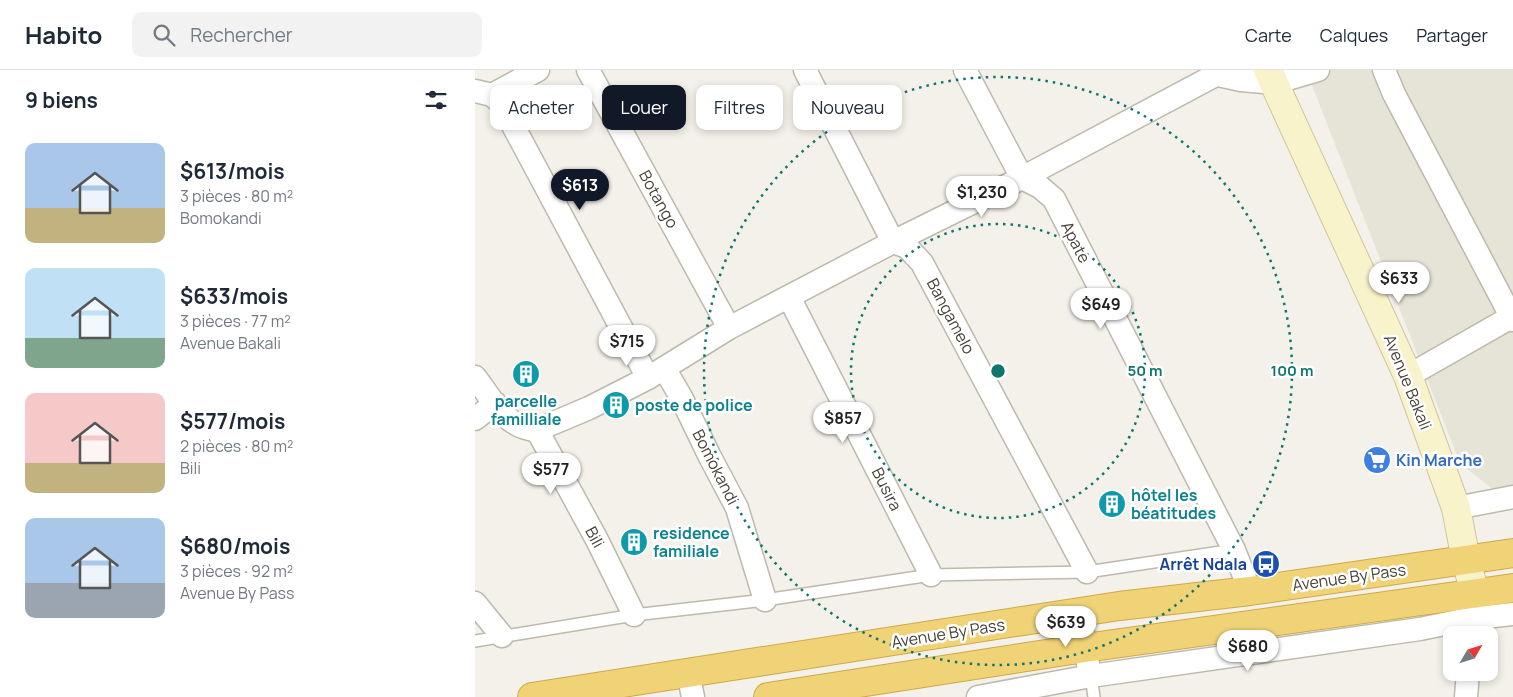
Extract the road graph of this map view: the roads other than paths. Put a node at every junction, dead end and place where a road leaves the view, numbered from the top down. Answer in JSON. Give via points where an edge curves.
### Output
{"nodes":[{"id":1,"x":538,"y":70,"type":"edge"},
{"id":2,"x":588,"y":70,"type":"edge"},
{"id":3,"x":805,"y":70,"type":"edge"},
{"id":4,"x":965,"y":70,"type":"edge"},
{"id":5,"x":1317,"y":70,"type":"edge"},
{"id":6,"x":1384,"y":70,"type":"edge"},
{"id":7,"x":1221,"y":72,"type":"edge"},
{"id":8,"x":1271,"y":76,"type":"edge"},
{"id":9,"x":483,"y":93,"type":"edge"},
{"id":10,"x":1022,"y":178,"type":"junction"},
{"id":11,"x":893,"y":242,"type":"junction"},
{"id":12,"x":789,"y":297,"type":"junction"},
{"id":13,"x":1513,"y":318,"type":"edge"},
{"id":14,"x":729,"y":328,"type":"junction"},
{"id":15,"x":656,"y":373,"type":"junction"},
{"id":16,"x":1408,"y":376,"type":"junction"},
{"id":17,"x":475,"y":377,"type":"edge"},
{"id":18,"x":495,"y":403,"type":"junction"},
{"id":19,"x":475,"y":419,"type":"edge"},
{"id":20,"x":537,"y":430,"type":"junction"},
{"id":21,"x":1513,"y":497,"type":"edge"},
{"id":22,"x":1456,"y":508,"type":"junction"},
{"id":23,"x":1234,"y":550,"type":"junction"},
{"id":24,"x":1513,"y":553,"type":"edge"},
{"id":25,"x":1466,"y":560,"type":"junction"},
{"id":26,"x":1087,"y":572,"type":"junction"},
{"id":27,"x":931,"y":575,"type":"junction"},
{"id":28,"x":1513,"y":588,"type":"edge"},
{"id":29,"x":1250,"y":591,"type":"junction"},
{"id":30,"x":765,"y":600,"type":"junction"},
{"id":31,"x":475,"y":603,"type":"edge"},
{"id":32,"x":1079,"y":613,"type":"junction"},
{"id":33,"x":1513,"y":614,"type":"edge"},
{"id":34,"x":633,"y":615,"type":"junction"},
{"id":35,"x":1471,"y":616,"type":"edge"},
{"id":36,"x":502,"y":636,"type":"junction"},
{"id":37,"x":475,"y":641,"type":"edge"},
{"id":38,"x":1085,"y":648,"type":"junction"},
{"id":39,"x":1467,"y":681,"type":"edge"},
{"id":40,"x":690,"y":685,"type":"edge"},
{"id":41,"x":1092,"y":686,"type":"edge"},
{"id":42,"x":532,"y":697,"type":"edge"},
{"id":43,"x":768,"y":697,"type":"edge"},
{"id":44,"x":979,"y":697,"type":"edge"},
{"id":45,"x":1466,"y":697,"type":"edge"}],
"edges":[{"from":1,"to":9,"type":"street"},
{"from":2,"to":14,"type":"street","name":"Botango"},
{"from":3,"to":11,"type":"street"},
{"from":4,"to":10,"type":"street"},
{"from":5,"to":8,"type":"street"},
{"from":6,"to":13,"type":"street"},
{"from":7,"to":8,"type":"street","via":[[1241,80]]},
{"from":7,"to":10,"type":"street"},
{"from":8,"to":16,"type":"street","name":"Avenue Bakali"},
{"from":9,"to":15,"type":"street","name":"Bomokandi","via":[[501,103]]},
{"from":10,"to":11,"type":"street"},
{"from":10,"to":23,"type":"street","name":"Apate","via":[[1054,199]]},
{"from":11,"to":12,"type":"street"},
{"from":11,"to":26,"type":"street","name":"Bangamelo","via":[[907,247],[922,262]]},
{"from":12,"to":14,"type":"street"},
{"from":12,"to":27,"type":"street","name":"Busira"},
{"from":13,"to":16,"type":"street"},
{"from":14,"to":15,"type":"street"},
{"from":15,"to":20,"type":"street","via":[[589,408]]},
{"from":15,"to":30,"type":"street","name":"Bomokandi","via":[[681,396],[737,508]]},
{"from":16,"to":22,"type":"street","name":"Avenue Bakali"},
{"from":17,"to":18,"type":"street"},
{"from":18,"to":19,"type":"street"},
{"from":18,"to":20,"type":"street","via":[[510,421]]},
{"from":20,"to":34,"type":"street","name":"Bili","via":[[597,540]]},
{"from":21,"to":22,"type":"street"},
{"from":22,"to":25,"type":"street","name":"Avenue Bakali"},
{"from":23,"to":26,"type":"lane"},
{"from":23,"to":29,"type":"street","name":"Apate"},
{"from":24,"to":25,"type":"highway","name":"Avenue By Pass"},
{"from":25,"to":29,"type":"highway","name":"Avenue By Pass"},
{"from":25,"to":35,"type":"street","name":"Avenue Bakali"},
{"from":26,"to":27,"type":"lane"},
{"from":27,"to":30,"type":"lane"},
{"from":28,"to":35,"type":"highway"},
{"from":29,"to":32,"type":"highway","name":"Avenue By Pass"},
{"from":30,"to":34,"type":"lane"},
{"from":31,"to":36,"type":"street"},
{"from":32,"to":38,"type":"street"},
{"from":32,"to":40,"type":"highway","name":"Avenue By Pass"},
{"from":33,"to":35,"type":"street"},
{"from":34,"to":36,"type":"lane"},
{"from":35,"to":38,"type":"highway"},
{"from":35,"to":41,"type":"street","via":[[1420,629]]},
{"from":36,"to":37,"type":"lane"},
{"from":38,"to":41,"type":"street"},
{"from":38,"to":43,"type":"highway"},
{"from":39,"to":45,"type":"street"},
{"from":40,"to":42,"type":"highway","name":"Avenue By Pass"},
{"from":41,"to":44,"type":"street"}]}
